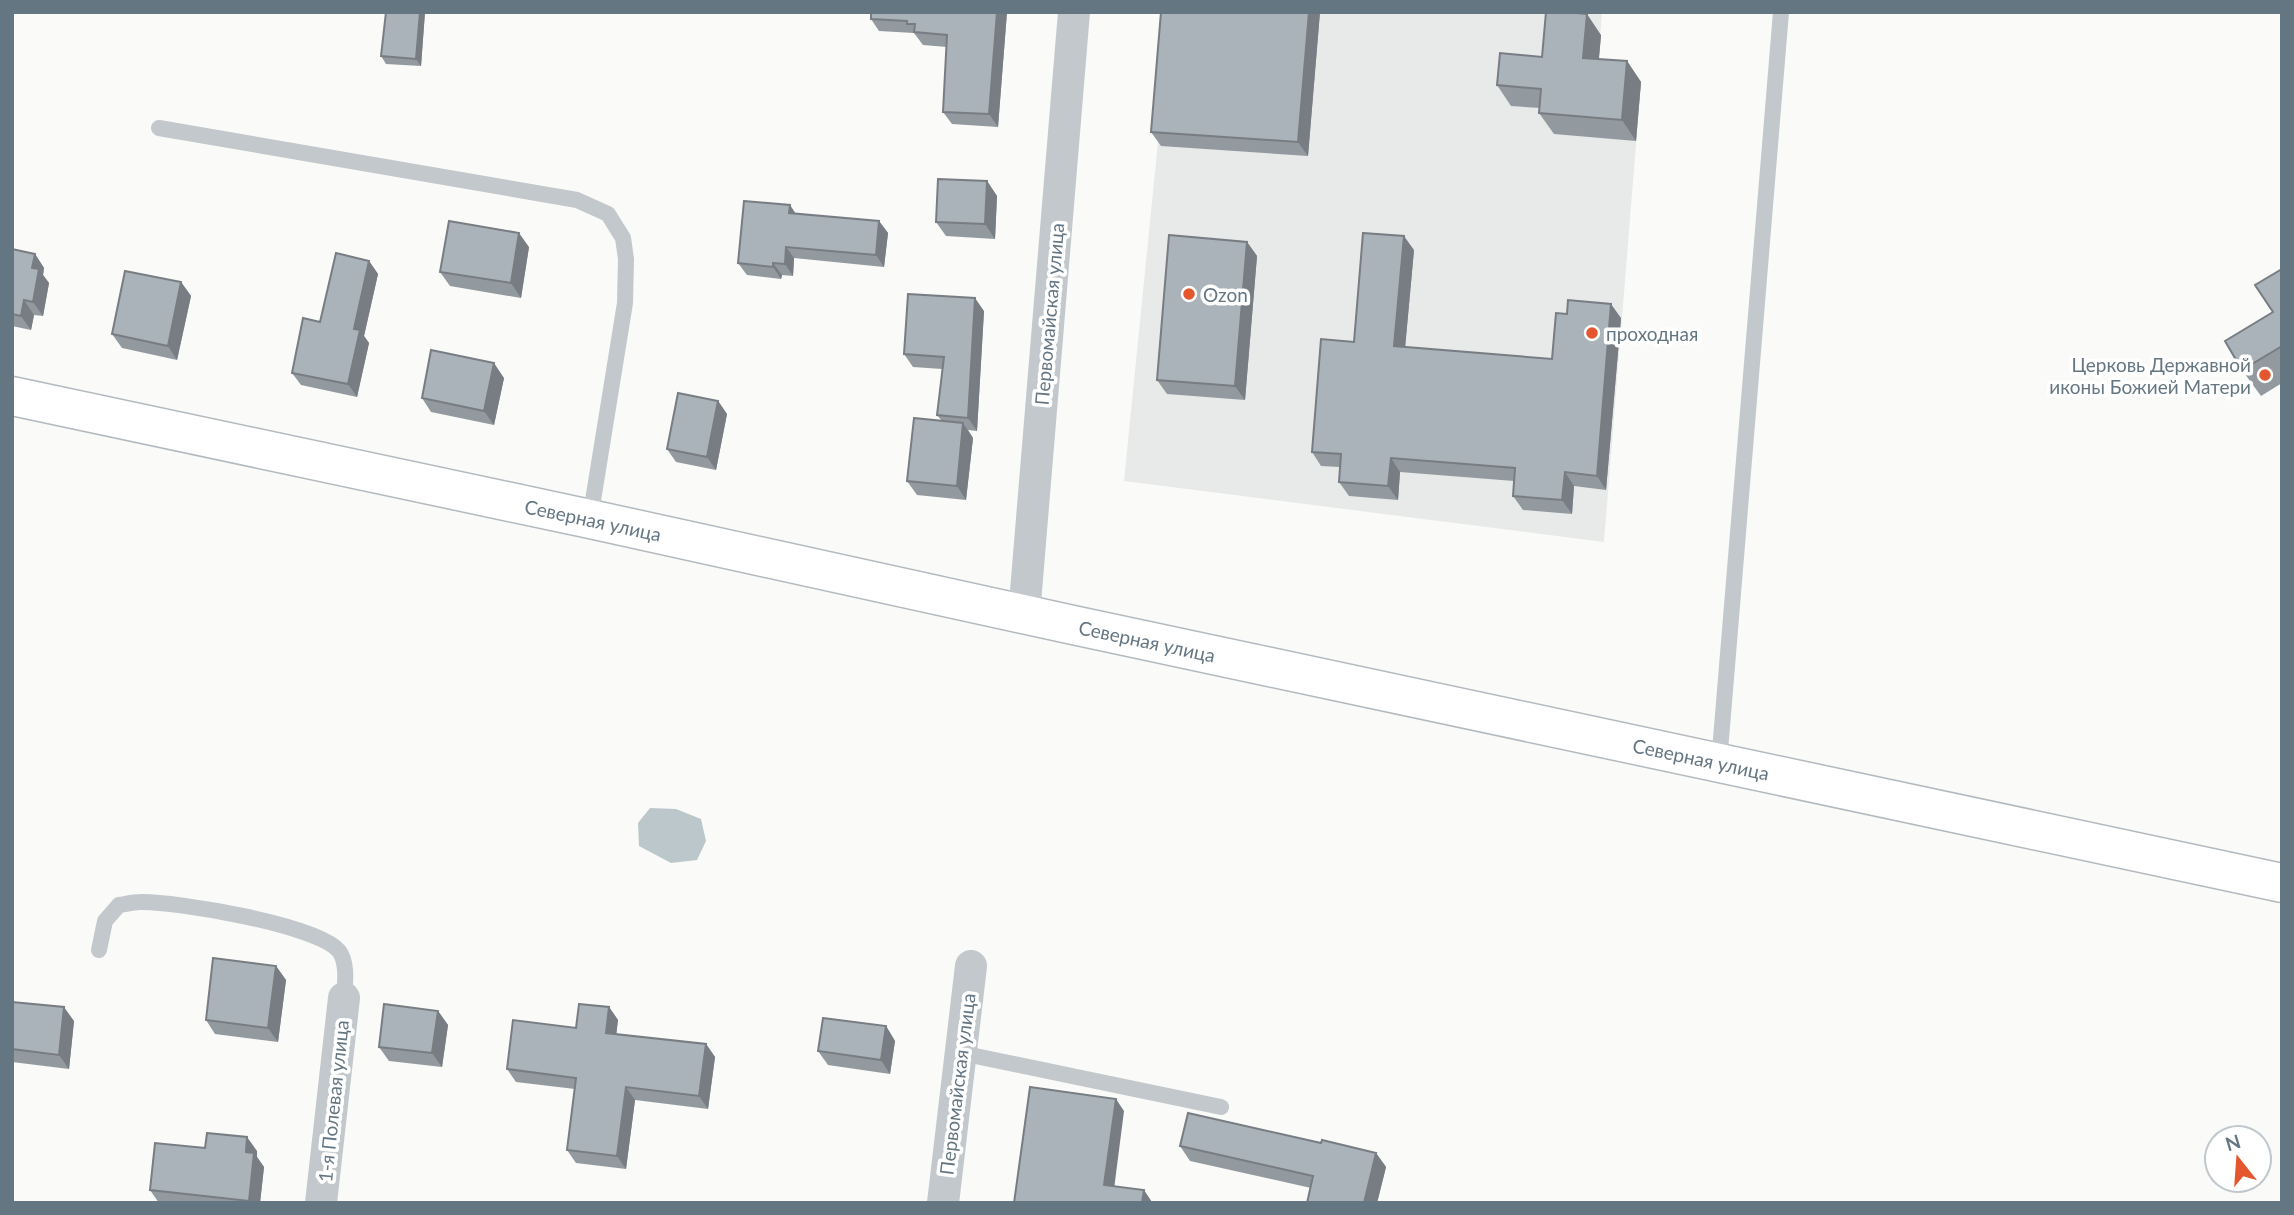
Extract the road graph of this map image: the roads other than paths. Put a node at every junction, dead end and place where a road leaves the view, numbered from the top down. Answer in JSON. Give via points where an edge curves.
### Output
{"nodes":[{"id":1,"x":1074,"y":12,"type":"edge"},
{"id":2,"x":1781,"y":12,"type":"edge"},
{"id":3,"x":159,"y":128,"type":"dead end"},
{"id":4,"x":12,"y":397,"type":"edge"},
{"id":5,"x":590,"y":519,"type":"junction"},
{"id":6,"x":1024,"y":615,"type":"junction"},
{"id":7,"x":1718,"y":763,"type":"junction"},
{"id":8,"x":2282,"y":883,"type":"edge"},
{"id":9,"x":99,"y":950,"type":"dead end"},
{"id":10,"x":971,"y":966,"type":"dead end"},
{"id":11,"x":344,"y":998,"type":"joint"},
{"id":12,"x":961,"y":1053,"type":"junction"},
{"id":13,"x":1221,"y":1107,"type":"dead end"},
{"id":14,"x":321,"y":1203,"type":"edge"},
{"id":15,"x":943,"y":1203,"type":"edge"}],
"edges":[{"from":1,"to":6,"type":"street","name":"Первомайская улица"},
{"from":2,"to":7,"type":"lane"},
{"from":3,"to":5,"type":"lane","via":[[577,200],[608,214],[623,238],[625,303]]},
{"from":4,"to":5,"type":"main road","name":"Северная улица"},
{"from":5,"to":6,"type":"main road","name":"Северная улица"},
{"from":6,"to":7,"type":"main road","name":"Северная улица"},
{"from":7,"to":8,"type":"main road","name":"Северная улица"},
{"from":9,"to":11,"type":"lane","via":[[105,921],[119,905],[141,901],[231,912],[319,936],[339,951],[346,972]]},
{"from":10,"to":12,"type":"street","name":"Первомайская улица"},
{"from":11,"to":14,"type":"street","name":"1-я Полевая улица"},
{"from":12,"to":13,"type":"lane"},
{"from":12,"to":15,"type":"street","name":"Первомайская улица"}]}
